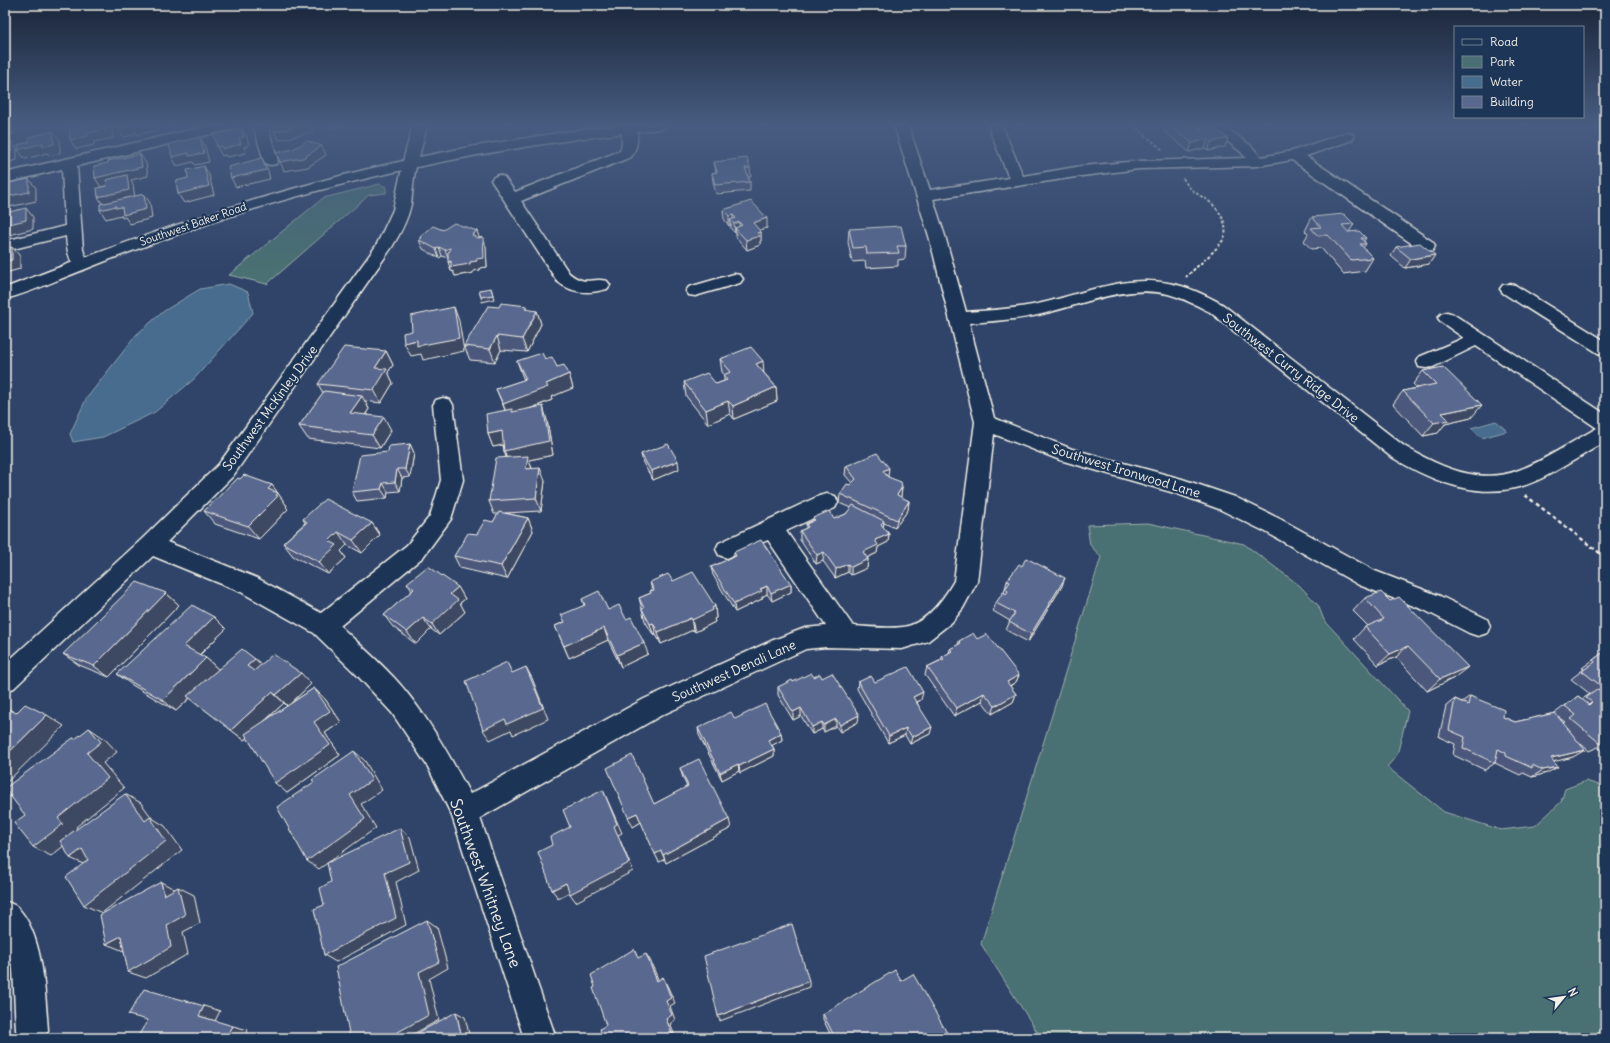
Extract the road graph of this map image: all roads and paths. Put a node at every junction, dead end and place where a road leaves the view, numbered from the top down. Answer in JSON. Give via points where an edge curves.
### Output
{"nodes":[{"id":1,"x":23,"y":174,"type":"edge"},
{"id":2,"x":70,"y":174,"type":"edge"},
{"id":3,"x":367,"y":174,"type":"edge"},
{"id":4,"x":406,"y":174,"type":"edge"},
{"id":5,"x":577,"y":174,"type":"edge"},
{"id":6,"x":918,"y":174,"type":"edge"},
{"id":7,"x":1015,"y":174,"type":"edge"},
{"id":8,"x":1066,"y":174,"type":"edge"},
{"id":9,"x":1181,"y":174,"type":"edge"},
{"id":10,"x":1321,"y":174,"type":"edge"},
{"id":11,"x":5,"y":178,"type":"edge"},
{"id":12,"x":499,"y":180,"type":"dead end"},
{"id":13,"x":1018,"y":182,"type":"junction"},
{"id":14,"x":925,"y":195,"type":"junction"},
{"id":15,"x":511,"y":200,"type":"junction"},
{"id":16,"x":73,"y":229,"type":"junction"},
{"id":17,"x":5,"y":246,"type":"edge"},
{"id":18,"x":1427,"y":246,"type":"dead end"},
{"id":19,"x":81,"y":264,"type":"junction"},
{"id":20,"x":734,"y":279,"type":"dead end"},
{"id":21,"x":601,"y":285,"type":"dead end"},
{"id":22,"x":1174,"y":289,"type":"junction"},
{"id":23,"x":1509,"y":289,"type":"dead end"},
{"id":24,"x":695,"y":291,"type":"dead end"},
{"id":25,"x":5,"y":294,"type":"edge"},
{"id":26,"x":959,"y":318,"type":"junction"},
{"id":27,"x":1447,"y":318,"type":"dead end"},
{"id":28,"x":1477,"y":339,"type":"junction"},
{"id":29,"x":1605,"y":349,"type":"edge"},
{"id":30,"x":1426,"y":362,"type":"dead end"},
{"id":31,"x":443,"y":405,"type":"dead end"},
{"id":32,"x":985,"y":422,"type":"junction"},
{"id":33,"x":1605,"y":424,"type":"edge"},
{"id":34,"x":1605,"y":433,"type":"edge"},
{"id":35,"x":1507,"y":482,"type":"junction"},
{"id":36,"x":827,"y":502,"type":"dead end"},
{"id":37,"x":772,"y":528,"type":"junction"},
{"id":38,"x":150,"y":545,"type":"junction"},
{"id":39,"x":727,"y":549,"type":"dead end"},
{"id":40,"x":1605,"y":557,"type":"edge"},
{"id":41,"x":323,"y":626,"type":"junction"},
{"id":42,"x":1478,"y":626,"type":"dead end"},
{"id":43,"x":847,"y":637,"type":"junction"},
{"id":44,"x":5,"y":680,"type":"edge"},
{"id":45,"x":464,"y":812,"type":"junction"},
{"id":46,"x":5,"y":916,"type":"edge"},
{"id":47,"x":32,"y":1030,"type":"dead end"},
{"id":48,"x":540,"y":1038,"type":"edge"}],
"edges":[{"from":1,"to":11,"type":"street"},
{"from":2,"to":16,"type":"street"},
{"from":3,"to":19,"type":"street","name":"Southwest Baker Road","via":[[282,195]]},
{"from":4,"to":38,"type":"street","name":"Southwest McKinley Drive","via":[[403,203],[396,226],[384,247],[226,470]]},
{"from":5,"to":15,"type":"street"},
{"from":6,"to":14,"type":"street"},
{"from":7,"to":13,"type":"street"},
{"from":8,"to":13,"type":"street"},
{"from":9,"to":22,"type":"path","via":[[1188,188],[1208,201],[1220,213],[1226,227],[1226,235],[1223,241]]},
{"from":10,"to":18,"type":"street"},
{"from":12,"to":15,"type":"street"},
{"from":13,"to":14,"type":"street"},
{"from":14,"to":26,"type":"street"},
{"from":15,"to":21,"type":"street","via":[[563,278],[577,287]]},
{"from":16,"to":17,"type":"street"},
{"from":16,"to":19,"type":"street","via":[[74,250]]},
{"from":19,"to":25,"type":"street","name":"Southwest Baker Road"},
{"from":20,"to":24,"type":"street"},
{"from":22,"to":26,"type":"street","name":"Southwest Curry Ridge Drive","via":[[1145,285],[1129,286],[1038,310]]},
{"from":22,"to":35,"type":"street","name":"Southwest Curry Ridge Drive","via":[[1199,298],[1216,308],[1396,451],[1416,463],[1444,476],[1466,482]]},
{"from":23,"to":29,"type":"street"},
{"from":26,"to":32,"type":"street"},
{"from":27,"to":28,"type":"street"},
{"from":28,"to":30,"type":"street"},
{"from":28,"to":33,"type":"street"},
{"from":31,"to":41,"type":"street","via":[[452,480],[440,519],[415,552]]},
{"from":32,"to":42,"type":"street","name":"Southwest Ironwood Lane","via":[[1067,455],[1182,487],[1227,503],[1367,578],[1432,603]]},
{"from":32,"to":43,"type":"street","name":"Southwest Denali Lane","via":[[969,559],[965,582],[955,601],[944,615],[919,634],[902,638]]},
{"from":34,"to":35,"type":"street","name":"Southwest Curry Ridge Drive","via":[[1526,476]]},
{"from":35,"to":40,"type":"path"},
{"from":36,"to":37,"type":"street"},
{"from":37,"to":39,"type":"street"},
{"from":37,"to":43,"type":"street"},
{"from":38,"to":41,"type":"street","name":"Southwest Whitney Lane","via":[[249,585]]},
{"from":38,"to":44,"type":"street","name":"Southwest McKinley Drive"},
{"from":41,"to":45,"type":"street","name":"Southwest Whitney Lane","via":[[401,705],[437,758]]},
{"from":43,"to":45,"type":"street","name":"Southwest Denali Lane","via":[[805,639],[734,669],[653,707]]},
{"from":45,"to":48,"type":"street","name":"Southwest Whitney Lane"},
{"from":46,"to":47,"type":"street","via":[[17,932],[28,969]]}]}
